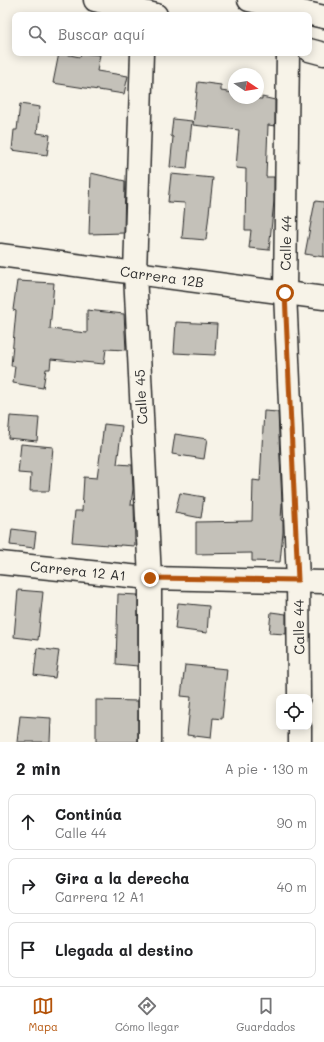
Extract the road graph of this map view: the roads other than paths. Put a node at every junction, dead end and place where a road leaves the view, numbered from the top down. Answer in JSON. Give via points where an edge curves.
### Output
{"nodes":[{"id":1,"x":95,"y":0,"type":"edge"},
{"id":2,"x":249,"y":0,"type":"edge"},
{"id":3,"x":287,"y":8,"type":"edge"},
{"id":4,"x":146,"y":11,"type":"edge"},
{"id":5,"x":303,"y":12,"type":"edge"},
{"id":6,"x":312,"y":14,"type":"edge"},
{"id":7,"x":324,"y":17,"type":"edge"},
{"id":8,"x":312,"y":51,"type":"edge"},
{"id":9,"x":324,"y":54,"type":"edge"},
{"id":10,"x":142,"y":56,"type":"edge"},
{"id":11,"x":288,"y":56,"type":"edge"},
{"id":12,"x":0,"y":255,"type":"edge"},
{"id":13,"x":135,"y":273,"type":"junction"},
{"id":14,"x":285,"y":293,"type":"junction"},
{"id":15,"x":324,"y":298,"type":"edge"},
{"id":16,"x":0,"y":563,"type":"edge"},
{"id":17,"x":150,"y":578,"type":"junction"},
{"id":18,"x":298,"y":580,"type":"junction"},
{"id":19,"x":324,"y":582,"type":"edge"},
{"id":20,"x":299,"y":694,"type":"edge"},
{"id":21,"x":300,"y":730,"type":"edge"},
{"id":22,"x":150,"y":742,"type":"edge"},
{"id":23,"x":300,"y":742,"type":"edge"}],
"edges":[{"from":1,"to":4,"type":"street"},
{"from":2,"to":3,"type":"street"},
{"from":3,"to":5,"type":"street"},
{"from":6,"to":7,"type":"street"},
{"from":8,"to":9,"type":"street"},
{"from":10,"to":13,"type":"street","name":"Calle 45"},
{"from":11,"to":14,"type":"street","name":"Calle 44"},
{"from":12,"to":13,"type":"street","name":"Carrera 12B"},
{"from":13,"to":14,"type":"street","name":"Carrera 12B"},
{"from":13,"to":17,"type":"street","name":"Calle 45"},
{"from":14,"to":15,"type":"street","name":"Carrera 12B"},
{"from":14,"to":18,"type":"street","name":"Calle 44"},
{"from":16,"to":17,"type":"street","name":"Carrera 12 A1"},
{"from":17,"to":18,"type":"street","name":"Carrera 12 A1"},
{"from":17,"to":22,"type":"street","name":"Calle 45"},
{"from":18,"to":19,"type":"street","name":"Carrera 12 A1"},
{"from":18,"to":20,"type":"street","name":"Calle 44"},
{"from":21,"to":23,"type":"street"}]}
